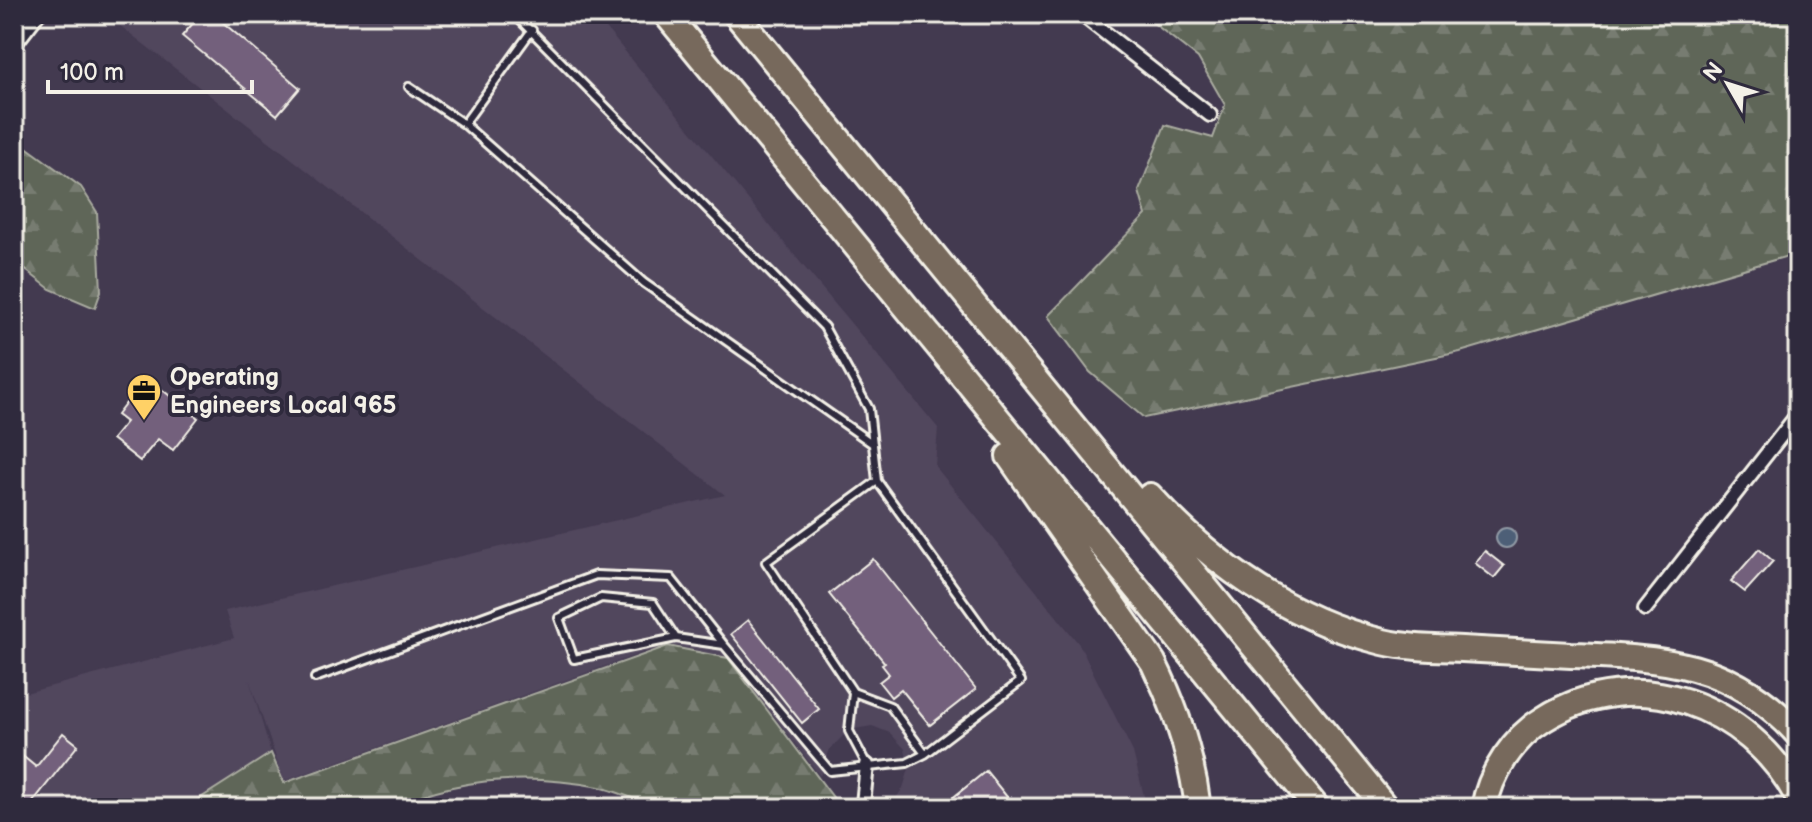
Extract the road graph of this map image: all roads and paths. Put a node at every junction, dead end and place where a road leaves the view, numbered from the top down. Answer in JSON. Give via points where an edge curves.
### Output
{"nodes":[{"id":1,"x":38,"y":14,"type":"edge"},
{"id":2,"x":514,"y":14,"type":"edge"},
{"id":3,"x":666,"y":14,"type":"edge"},
{"id":4,"x":736,"y":14,"type":"edge"},
{"id":5,"x":1081,"y":14,"type":"edge"},
{"id":6,"x":532,"y":30,"type":"junction"},
{"id":7,"x":14,"y":45,"type":"edge"},
{"id":8,"x":409,"y":87,"type":"dead end"},
{"id":9,"x":1210,"y":115,"type":"dead end"},
{"id":10,"x":464,"y":124,"type":"junction"},
{"id":11,"x":885,"y":282,"type":"junction"},
{"id":12,"x":1010,"y":348,"type":"junction"},
{"id":13,"x":1798,"y":414,"type":"edge"},
{"id":14,"x":873,"y":444,"type":"junction"},
{"id":15,"x":877,"y":481,"type":"junction"},
{"id":16,"x":1645,"y":609,"type":"dead end"},
{"id":17,"x":676,"y":638,"type":"junction"},
{"id":18,"x":724,"y":645,"type":"junction"},
{"id":19,"x":315,"y":678,"type":"dead end"},
{"id":20,"x":853,"y":692,"type":"junction"},
{"id":21,"x":1798,"y":734,"type":"edge"},
{"id":22,"x":925,"y":754,"type":"junction"},
{"id":23,"x":867,"y":765,"type":"junction"},
{"id":24,"x":1798,"y":797,"type":"edge"},
{"id":25,"x":866,"y":808,"type":"edge"},
{"id":26,"x":1198,"y":808,"type":"edge"},
{"id":27,"x":1317,"y":808,"type":"edge"},
{"id":28,"x":1386,"y":808,"type":"edge"},
{"id":29,"x":1484,"y":808,"type":"edge"}],
"edges":[{"from":1,"to":7,"type":"street"},
{"from":2,"to":6,"type":"lane"},
{"from":3,"to":11,"type":"highway"},
{"from":4,"to":12,"type":"highway"},
{"from":5,"to":9,"type":"street"},
{"from":6,"to":10,"type":"lane"},
{"from":6,"to":14,"type":"lane","via":[[824,327],[869,409]]},
{"from":8,"to":10,"type":"lane"},
{"from":10,"to":14,"type":"lane","via":[[644,283]]},
{"from":11,"to":26,"type":"highway","via":[[1153,662],[1187,750]]},
{"from":11,"to":27,"type":"highway"},
{"from":12,"to":21,"type":"highway","via":[[1188,536],[1238,577],[1285,604],[1385,642],[1684,663],[1734,682]]},
{"from":12,"to":28,"type":"highway"},
{"from":13,"to":16,"type":"street"},
{"from":14,"to":15,"type":"lane"},
{"from":15,"to":20,"type":"lane","via":[[766,562]]},
{"from":15,"to":22,"type":"lane","via":[[1021,681]]},
{"from":17,"to":17,"type":"lane","via":[[574,659],[559,618],[601,598],[653,603]]},
{"from":17,"to":18,"type":"lane"},
{"from":18,"to":19,"type":"lane","via":[[671,578],[596,575]]},
{"from":18,"to":23,"type":"lane","via":[[830,771]]},
{"from":20,"to":22,"type":"lane","via":[[890,706]]},
{"from":20,"to":23,"type":"lane","via":[[849,731]]},
{"from":22,"to":23,"type":"lane","via":[[907,763]]},
{"from":23,"to":25,"type":"street"},
{"from":24,"to":29,"type":"highway","via":[[1764,750],[1729,722],[1675,698],[1619,692],[1571,704],[1522,736],[1496,772]]}]}
